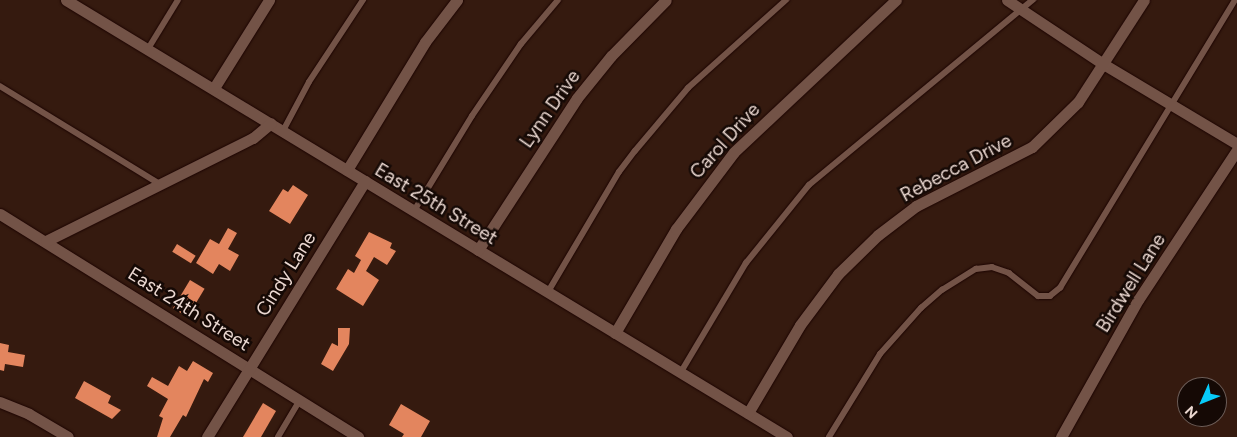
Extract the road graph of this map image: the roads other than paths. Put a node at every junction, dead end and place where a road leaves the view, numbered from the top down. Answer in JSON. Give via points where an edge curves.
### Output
{"nodes":[{"id":1,"x":66,"y":0,"type":"edge"},
{"id":2,"x":178,"y":0,"type":"edge"},
{"id":3,"x":269,"y":0,"type":"edge"},
{"id":4,"x":363,"y":0,"type":"edge"},
{"id":5,"x":457,"y":0,"type":"edge"},
{"id":6,"x":558,"y":0,"type":"edge"},
{"id":7,"x":666,"y":0,"type":"edge"},
{"id":8,"x":786,"y":0,"type":"edge"},
{"id":9,"x":896,"y":0,"type":"edge"},
{"id":10,"x":1007,"y":0,"type":"edge"},
{"id":11,"x":1033,"y":0,"type":"edge"},
{"id":12,"x":1144,"y":0,"type":"edge"},
{"id":13,"x":1234,"y":0,"type":"edge"},
{"id":14,"x":83,"y":5,"type":"edge"},
{"id":15,"x":1023,"y":11,"type":"junction"},
{"id":16,"x":148,"y":49,"type":"junction"},
{"id":17,"x":1104,"y":65,"type":"junction"},
{"id":18,"x":0,"y":86,"type":"edge"},
{"id":19,"x":214,"y":88,"type":"junction"},
{"id":20,"x":1170,"y":104,"type":"junction"},
{"id":21,"x":271,"y":123,"type":"junction"},
{"id":22,"x":283,"y":131,"type":"junction"},
{"id":23,"x":1237,"y":144,"type":"edge"},
{"id":24,"x":1237,"y":150,"type":"edge"},
{"id":25,"x":347,"y":170,"type":"junction"},
{"id":26,"x":365,"y":181,"type":"junction"},
{"id":27,"x":160,"y":184,"type":"junction"},
{"id":28,"x":414,"y":211,"type":"junction"},
{"id":29,"x":0,"y":214,"type":"edge"},
{"id":30,"x":46,"y":241,"type":"junction"},
{"id":31,"x":478,"y":250,"type":"junction"},
{"id":32,"x":548,"y":292,"type":"junction"},
{"id":33,"x":615,"y":333,"type":"junction"},
{"id":34,"x":249,"y":367,"type":"junction"},
{"id":35,"x":680,"y":372,"type":"junction"},
{"id":36,"x":300,"y":400,"type":"junction"},
{"id":37,"x":0,"y":402,"type":"edge"},
{"id":38,"x":748,"y":413,"type":"junction"},
{"id":39,"x":68,"y":437,"type":"edge"},
{"id":40,"x":207,"y":437,"type":"edge"},
{"id":41,"x":278,"y":437,"type":"edge"},
{"id":42,"x":357,"y":437,"type":"edge"},
{"id":43,"x":787,"y":437,"type":"edge"},
{"id":44,"x":829,"y":437,"type":"edge"},
{"id":45,"x":1060,"y":437,"type":"edge"}],
"edges":[{"from":1,"to":14,"type":"street","name":"East 25th Street"},
{"from":2,"to":16,"type":"lane"},
{"from":3,"to":19,"type":"street"},
{"from":4,"to":22,"type":"lane","via":[[309,82]]},
{"from":5,"to":25,"type":"street","via":[[425,42]]},
{"from":6,"to":28,"type":"lane","via":[[521,44]]},
{"from":7,"to":31,"type":"street","name":"Lynn Drive","via":[[611,56],[577,98]]},
{"from":8,"to":32,"type":"lane","via":[[688,88],[635,151],[614,180]]},
{"from":9,"to":33,"type":"street","name":"Carol Drive","via":[[734,152],[676,229]]},
{"from":10,"to":15,"type":"street"},
{"from":11,"to":15,"type":"lane"},
{"from":12,"to":17,"type":"street","name":"Rebecca Drive"},
{"from":13,"to":20,"type":"lane"},
{"from":14,"to":16,"type":"street","name":"East 25th Street"},
{"from":15,"to":17,"type":"street"},
{"from":15,"to":35,"type":"lane","via":[[809,185],[746,263]]},
{"from":16,"to":19,"type":"street","name":"East 25th Street"},
{"from":17,"to":20,"type":"street"},
{"from":17,"to":38,"type":"street","name":"Rebecca Drive","via":[[1078,102],[1032,147],[916,206],[871,241],[838,274],[800,325]]},
{"from":18,"to":27,"type":"lane"},
{"from":19,"to":21,"type":"street","name":"East 25th Street"},
{"from":20,"to":23,"type":"street"},
{"from":20,"to":44,"type":"lane","via":[[1055,293],[1044,298],[1038,296],[1009,273],[992,266],[976,269],[942,290],[921,308],[880,354]]},
{"from":21,"to":22,"type":"street","name":"East 25th Street"},
{"from":21,"to":27,"type":"street","via":[[253,138]]},
{"from":22,"to":25,"type":"street","name":"East 25th Street"},
{"from":24,"to":45,"type":"street","name":"Birdwell Lane","via":[[1138,300]]},
{"from":25,"to":26,"type":"street","name":"East 25th Street"},
{"from":26,"to":28,"type":"street","name":"East 25th Street"},
{"from":26,"to":34,"type":"street","name":"Cindy Lane"},
{"from":27,"to":30,"type":"street"},
{"from":28,"to":31,"type":"street","name":"East 25th Street"},
{"from":29,"to":30,"type":"street","name":"East 24th Street"},
{"from":30,"to":34,"type":"street","name":"East 24th Street"},
{"from":31,"to":32,"type":"street","name":"East 25th Street"},
{"from":32,"to":33,"type":"street","name":"East 25th Street"},
{"from":33,"to":35,"type":"street","name":"East 25th Street"},
{"from":34,"to":36,"type":"street","name":"East 24th Street"},
{"from":34,"to":40,"type":"street","name":"Cindy Lane"},
{"from":35,"to":38,"type":"street","name":"East 25th Street"},
{"from":36,"to":41,"type":"lane"},
{"from":36,"to":42,"type":"street","name":"East 24th Street"},
{"from":37,"to":39,"type":"street","via":[[29,414]]},
{"from":38,"to":43,"type":"street","name":"East 25th Street"}]}
